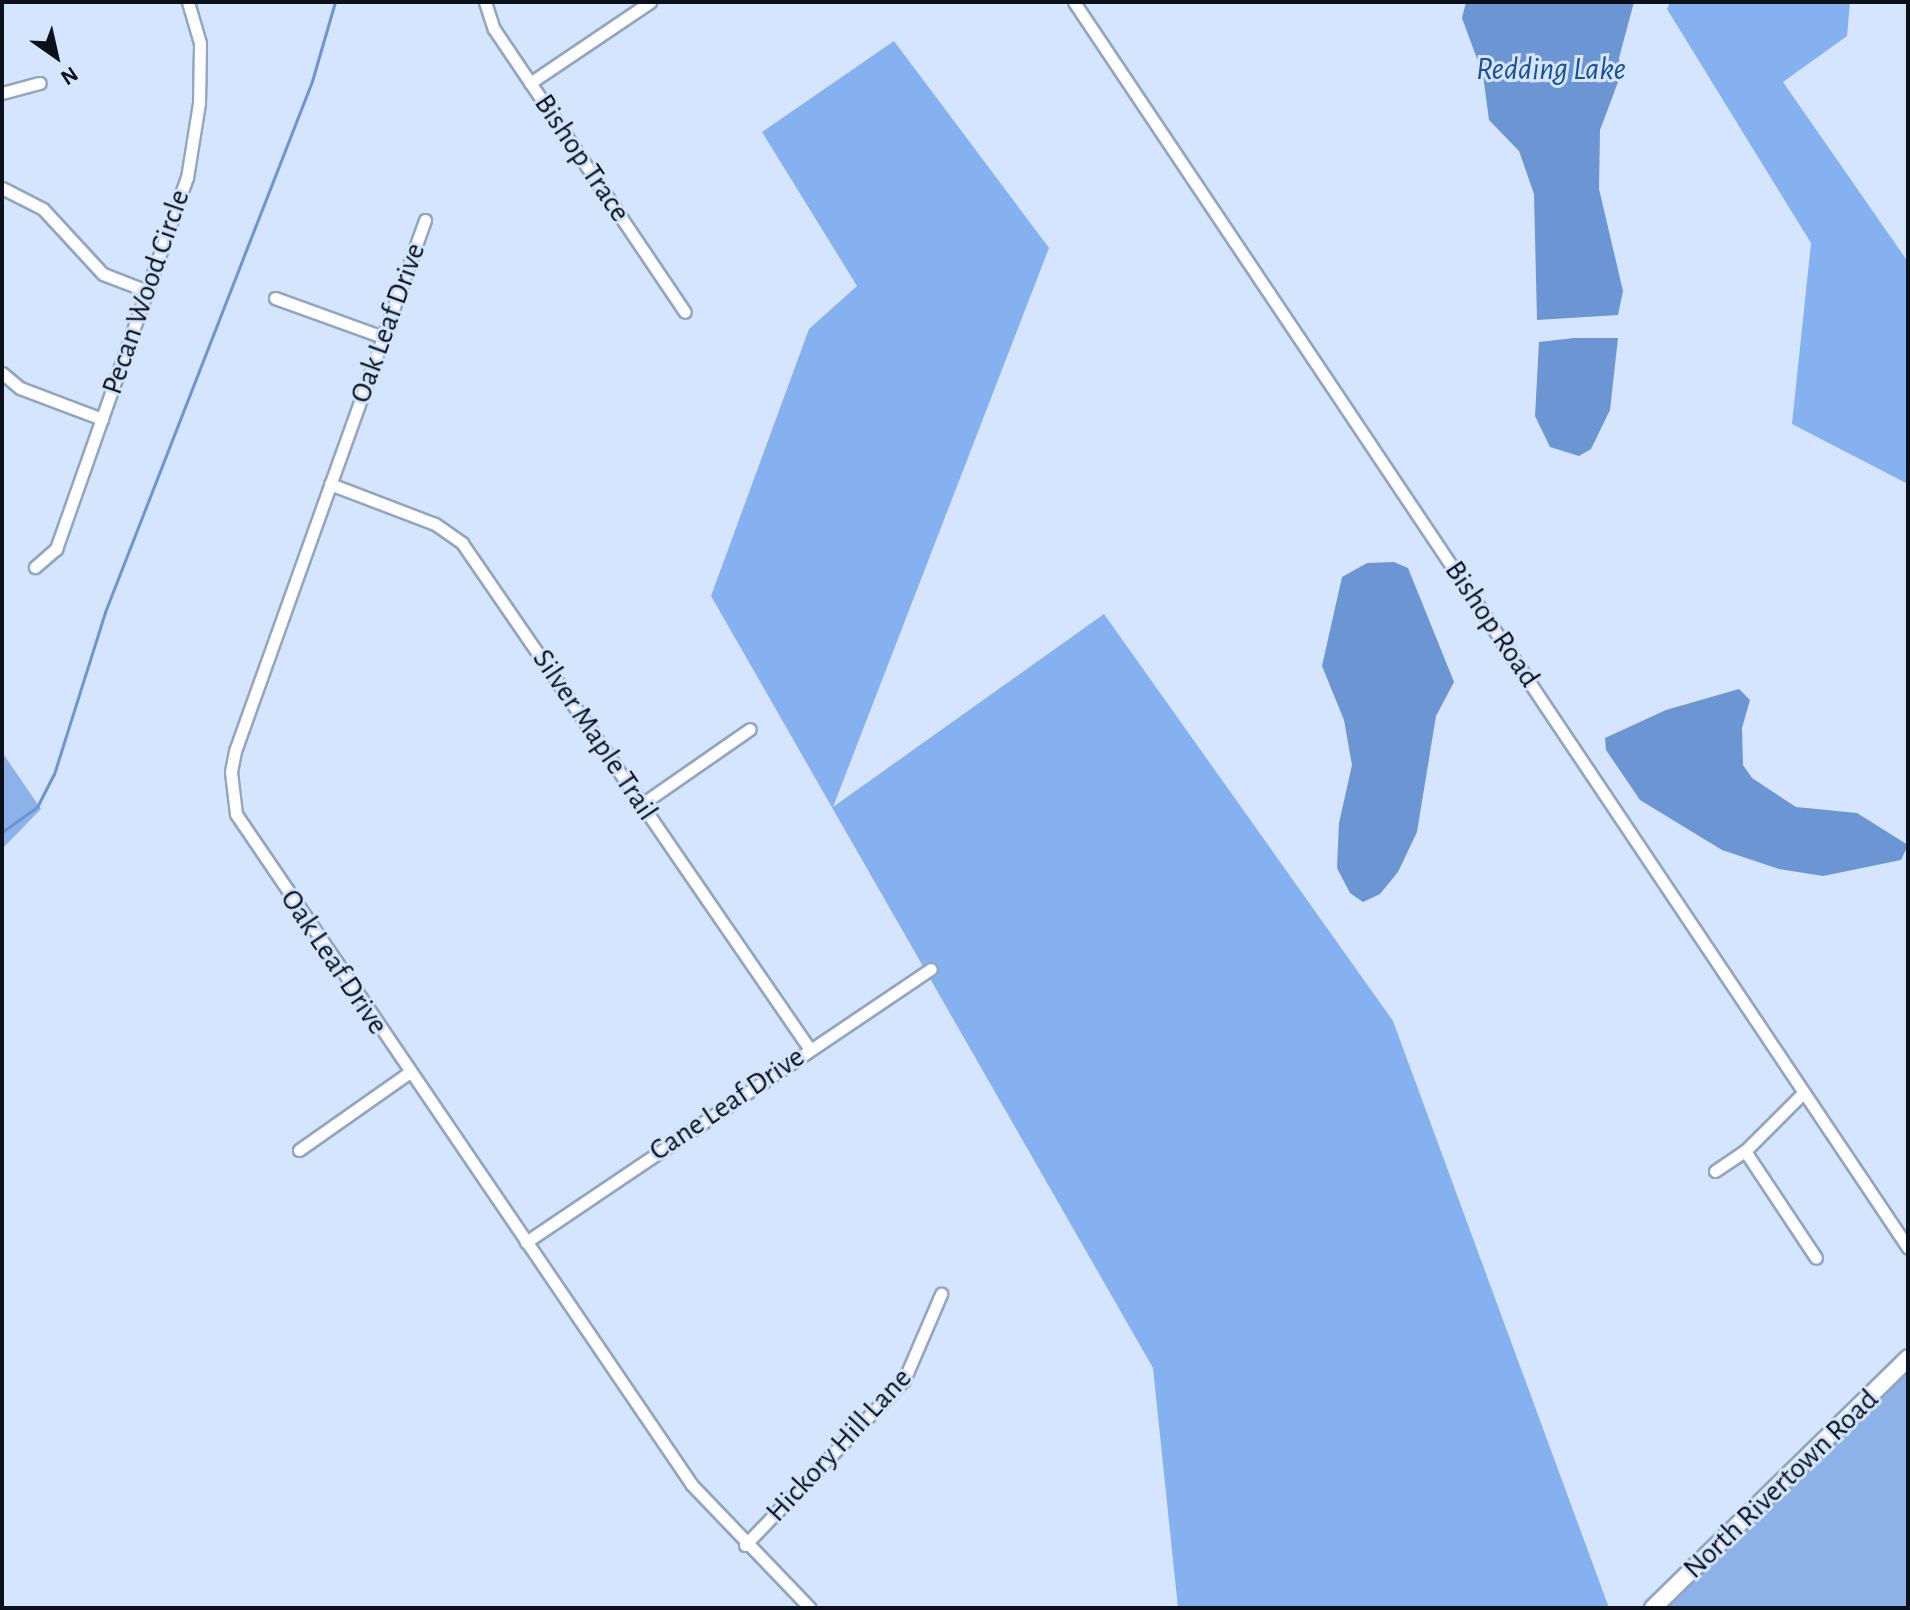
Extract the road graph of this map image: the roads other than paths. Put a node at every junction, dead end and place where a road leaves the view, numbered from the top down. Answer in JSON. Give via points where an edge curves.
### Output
{"nodes":[{"id":1,"x":188,"y":2,"type":"edge"},
{"id":2,"x":485,"y":2,"type":"edge"},
{"id":3,"x":650,"y":2,"type":"edge"},
{"id":4,"x":1074,"y":2,"type":"edge"},
{"id":5,"x":40,"y":83,"type":"dead end"},
{"id":6,"x":530,"y":83,"type":"junction"},
{"id":7,"x":2,"y":93,"type":"edge"},
{"id":8,"x":2,"y":188,"type":"edge"},
{"id":9,"x":425,"y":220,"type":"dead end"},
{"id":10,"x":147,"y":291,"type":"junction"},
{"id":11,"x":275,"y":298,"type":"dead end"},
{"id":12,"x":685,"y":312,"type":"dead end"},
{"id":13,"x":383,"y":337,"type":"junction"},
{"id":14,"x":2,"y":373,"type":"edge"},
{"id":15,"x":102,"y":419,"type":"junction"},
{"id":16,"x":330,"y":484,"type":"junction"},
{"id":17,"x":35,"y":567,"type":"dead end"},
{"id":18,"x":750,"y":729,"type":"dead end"},
{"id":19,"x":642,"y":804,"type":"junction"},
{"id":20,"x":931,"y":969,"type":"dead end"},
{"id":21,"x":809,"y":1048,"type":"junction"},
{"id":22,"x":410,"y":1072,"type":"junction"},
{"id":23,"x":1804,"y":1092,"type":"junction"},
{"id":24,"x":299,"y":1150,"type":"dead end"},
{"id":25,"x":1745,"y":1151,"type":"junction"},
{"id":26,"x":1715,"y":1171,"type":"dead end"},
{"id":27,"x":526,"y":1242,"type":"junction"},
{"id":28,"x":1908,"y":1248,"type":"edge"},
{"id":29,"x":1816,"y":1258,"type":"dead end"},
{"id":30,"x":941,"y":1294,"type":"dead end"},
{"id":31,"x":1908,"y":1358,"type":"edge"},
{"id":32,"x":745,"y":1545,"type":"junction"},
{"id":33,"x":810,"y":1608,"type":"edge"},
{"id":34,"x":1653,"y":1608,"type":"edge"}],
"edges":[{"from":1,"to":10,"type":"street","name":"Pecan Wood Circle","via":[[200,43],[199,103],[187,178]]},
{"from":2,"to":6,"type":"street","name":"Bishop Trace","via":[[494,29]]},
{"from":3,"to":6,"type":"street"},
{"from":4,"to":23,"type":"street","name":"Bishop Road"},
{"from":5,"to":7,"type":"street"},
{"from":6,"to":12,"type":"street","name":"Bishop Trace"},
{"from":8,"to":10,"type":"street","via":[[43,209],[103,274]]},
{"from":9,"to":13,"type":"street","name":"Oak Leaf Drive"},
{"from":10,"to":15,"type":"street","name":"Pecan Wood Circle"},
{"from":11,"to":13,"type":"street"},
{"from":13,"to":16,"type":"street","name":"Oak Leaf Drive"},
{"from":14,"to":15,"type":"street","via":[[20,388]]},
{"from":15,"to":17,"type":"street","name":"Pecan Wood Circle","via":[[56,549]]},
{"from":16,"to":19,"type":"street","name":"Silver Maple Trail","via":[[435,524],[462,543]]},
{"from":16,"to":22,"type":"street","name":"Oak Leaf Drive","via":[[235,751],[231,794],[245,832]]},
{"from":18,"to":19,"type":"street"},
{"from":19,"to":21,"type":"street","name":"Silver Maple Trail"},
{"from":20,"to":21,"type":"street","name":"Cane Leaf Drive"},
{"from":21,"to":27,"type":"street","name":"Cane Leaf Drive"},
{"from":22,"to":24,"type":"street"},
{"from":22,"to":27,"type":"street","name":"Oak Leaf Drive"},
{"from":23,"to":25,"type":"street"},
{"from":23,"to":28,"type":"street","name":"Bishop Road"},
{"from":25,"to":26,"type":"street"},
{"from":25,"to":29,"type":"street"},
{"from":27,"to":32,"type":"street","name":"Oak Leaf Drive","via":[[692,1485]]},
{"from":30,"to":32,"type":"street","name":"Hickory Hill Lane","via":[[904,1380]]},
{"from":31,"to":34,"type":"street","name":"North Rivertown Road"},
{"from":32,"to":33,"type":"street","name":"Oak Leaf Drive"}]}
